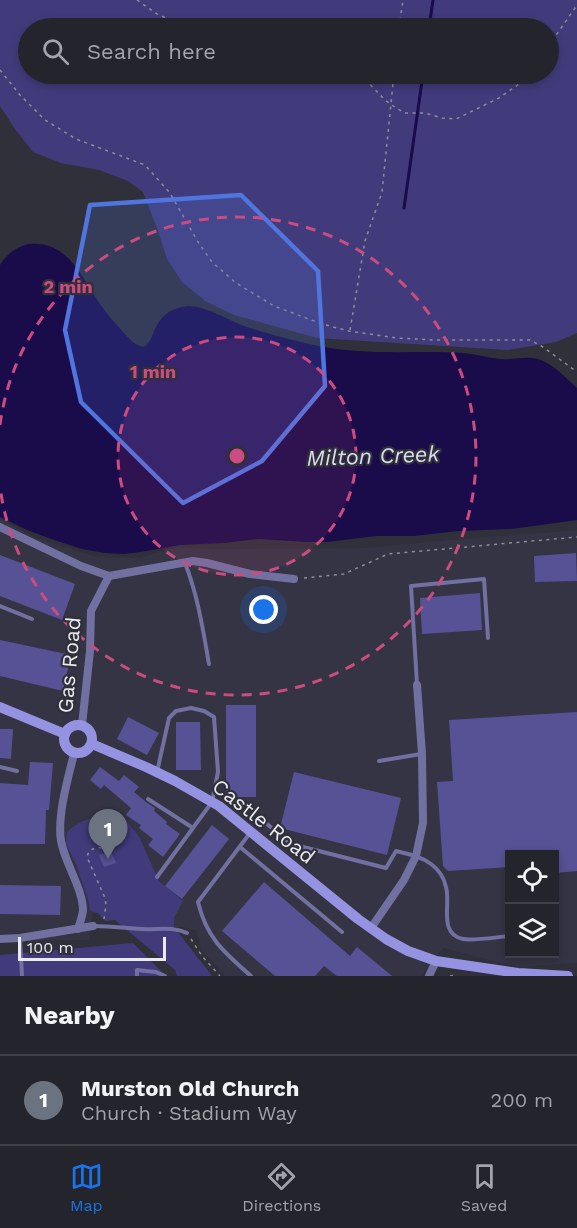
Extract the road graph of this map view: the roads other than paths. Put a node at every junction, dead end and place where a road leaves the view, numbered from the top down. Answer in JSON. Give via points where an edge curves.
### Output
{"nodes":[{"id":1,"x":0,"y":527,"type":"edge"},
{"id":2,"x":185,"y":562,"type":"junction"},
{"id":3,"x":109,"y":576,"type":"junction"},
{"id":4,"x":294,"y":579,"type":"road end"},
{"id":5,"x":0,"y":606,"type":"edge"},
{"id":6,"x":32,"y":619,"type":"dead end"},
{"id":7,"x":488,"y":638,"type":"dead end"},
{"id":8,"x":208,"y":664,"type":"dead end"},
{"id":9,"x":417,"y":685,"type":"joint"},
{"id":10,"x":0,"y":707,"type":"edge"},
{"id":11,"x":82,"y":725,"type":"junction"},
{"id":12,"x":65,"y":734,"type":"junction"},
{"id":13,"x":92,"y":744,"type":"junction"},
{"id":14,"x":74,"y":754,"type":"junction"},
{"id":15,"x":422,"y":754,"type":"junction"},
{"id":16,"x":380,"y":761,"type":"dead end"},
{"id":17,"x":0,"y":767,"type":"edge"},
{"id":18,"x":17,"y":771,"type":"dead end"},
{"id":19,"x":157,"y":772,"type":"junction"},
{"id":20,"x":148,"y":799,"type":"dead end"},
{"id":21,"x":212,"y":802,"type":"junction"},
{"id":22,"x":267,"y":824,"type":"dead end"},
{"id":23,"x":192,"y":828,"type":"junction"},
{"id":24,"x":251,"y":832,"type":"junction"},
{"id":25,"x":240,"y":847,"type":"junction"},
{"id":26,"x":416,"y":856,"type":"junction"},
{"id":27,"x":157,"y":877,"type":"dead end"},
{"id":28,"x":93,"y":926,"type":"joint"},
{"id":29,"x":371,"y":928,"type":"junction"},
{"id":30,"x":78,"y":929,"type":"junction"},
{"id":31,"x":342,"y":932,"type":"dead end"},
{"id":32,"x":187,"y":933,"type":"road end"},
{"id":33,"x":505,"y":936,"type":"edge"},
{"id":34,"x":20,"y":938,"type":"junction"},
{"id":35,"x":0,"y":939,"type":"edge"},
{"id":36,"x":436,"y":961,"type":"junction"},
{"id":37,"x":577,"y":973,"type":"edge"},
{"id":38,"x":22,"y":976,"type":"edge"},
{"id":39,"x":137,"y":976,"type":"edge"},
{"id":40,"x":165,"y":976,"type":"edge"},
{"id":41,"x":251,"y":976,"type":"edge"},
{"id":42,"x":429,"y":976,"type":"edge"},
{"id":43,"x":567,"y":976,"type":"edge"}],
"edges":[{"from":1,"to":3,"type":"street"},
{"from":2,"to":3,"type":"street"},
{"from":2,"to":4,"type":"street"},
{"from":2,"to":8,"type":"lane","via":[[202,622]]},
{"from":3,"to":11,"type":"street","name":"Gas Road","via":[[91,611]]},
{"from":5,"to":6,"type":"lane"},
{"from":7,"to":9,"type":"lane","via":[[484,579],[411,586]]},
{"from":9,"to":15,"type":"street"},
{"from":10,"to":12,"type":"main road"},
{"from":11,"to":12,"type":"main road","via":[[70,727]]},
{"from":11,"to":13,"type":"main road","via":[[90,731]]},
{"from":12,"to":14,"type":"main road","via":[[66,746]]},
{"from":13,"to":14,"type":"main road","via":[[86,752]]},
{"from":13,"to":19,"type":"main road","name":"Castle Road"},
{"from":14,"to":30,"type":"street","via":[[60,824],[64,854],[82,900]]},
{"from":15,"to":16,"type":"lane"},
{"from":15,"to":26,"type":"street","via":[[423,823]]},
{"from":17,"to":18,"type":"lane"},
{"from":19,"to":21,"type":"main road","name":"Castle Road"},
{"from":19,"to":21,"type":"lane","via":[[169,718],[176,711],[191,708],[204,711],[214,717],[218,772]]},
{"from":20,"to":23,"type":"lane"},
{"from":21,"to":23,"type":"lane"},
{"from":21,"to":24,"type":"main road","name":"Castle Road"},
{"from":22,"to":26,"type":"lane","via":[[291,844],[386,868],[396,851]]},
{"from":23,"to":27,"type":"lane"},
{"from":24,"to":25,"type":"lane"},
{"from":24,"to":29,"type":"main road","name":"Castle Road"},
{"from":25,"to":31,"type":"lane"},
{"from":25,"to":41,"type":"lane","via":[[198,902],[211,935]]},
{"from":26,"to":29,"type":"street"},
{"from":26,"to":33,"type":"lane","via":[[440,873],[446,887],[451,933],[465,940]]},
{"from":28,"to":30,"type":"street"},
{"from":28,"to":32,"type":"lane","via":[[165,928]]},
{"from":29,"to":36,"type":"main road","name":"Castle Road","via":[[408,951]]},
{"from":30,"to":34,"type":"street"},
{"from":34,"to":35,"type":"street"},
{"from":34,"to":38,"type":"lane"},
{"from":36,"to":42,"type":"street"},
{"from":36,"to":43,"type":"main road","name":"Castle Road"},
{"from":37,"to":43,"type":"main road","name":"Castle Road"},
{"from":39,"to":40,"type":"lane","via":[[137,970]]}]}
